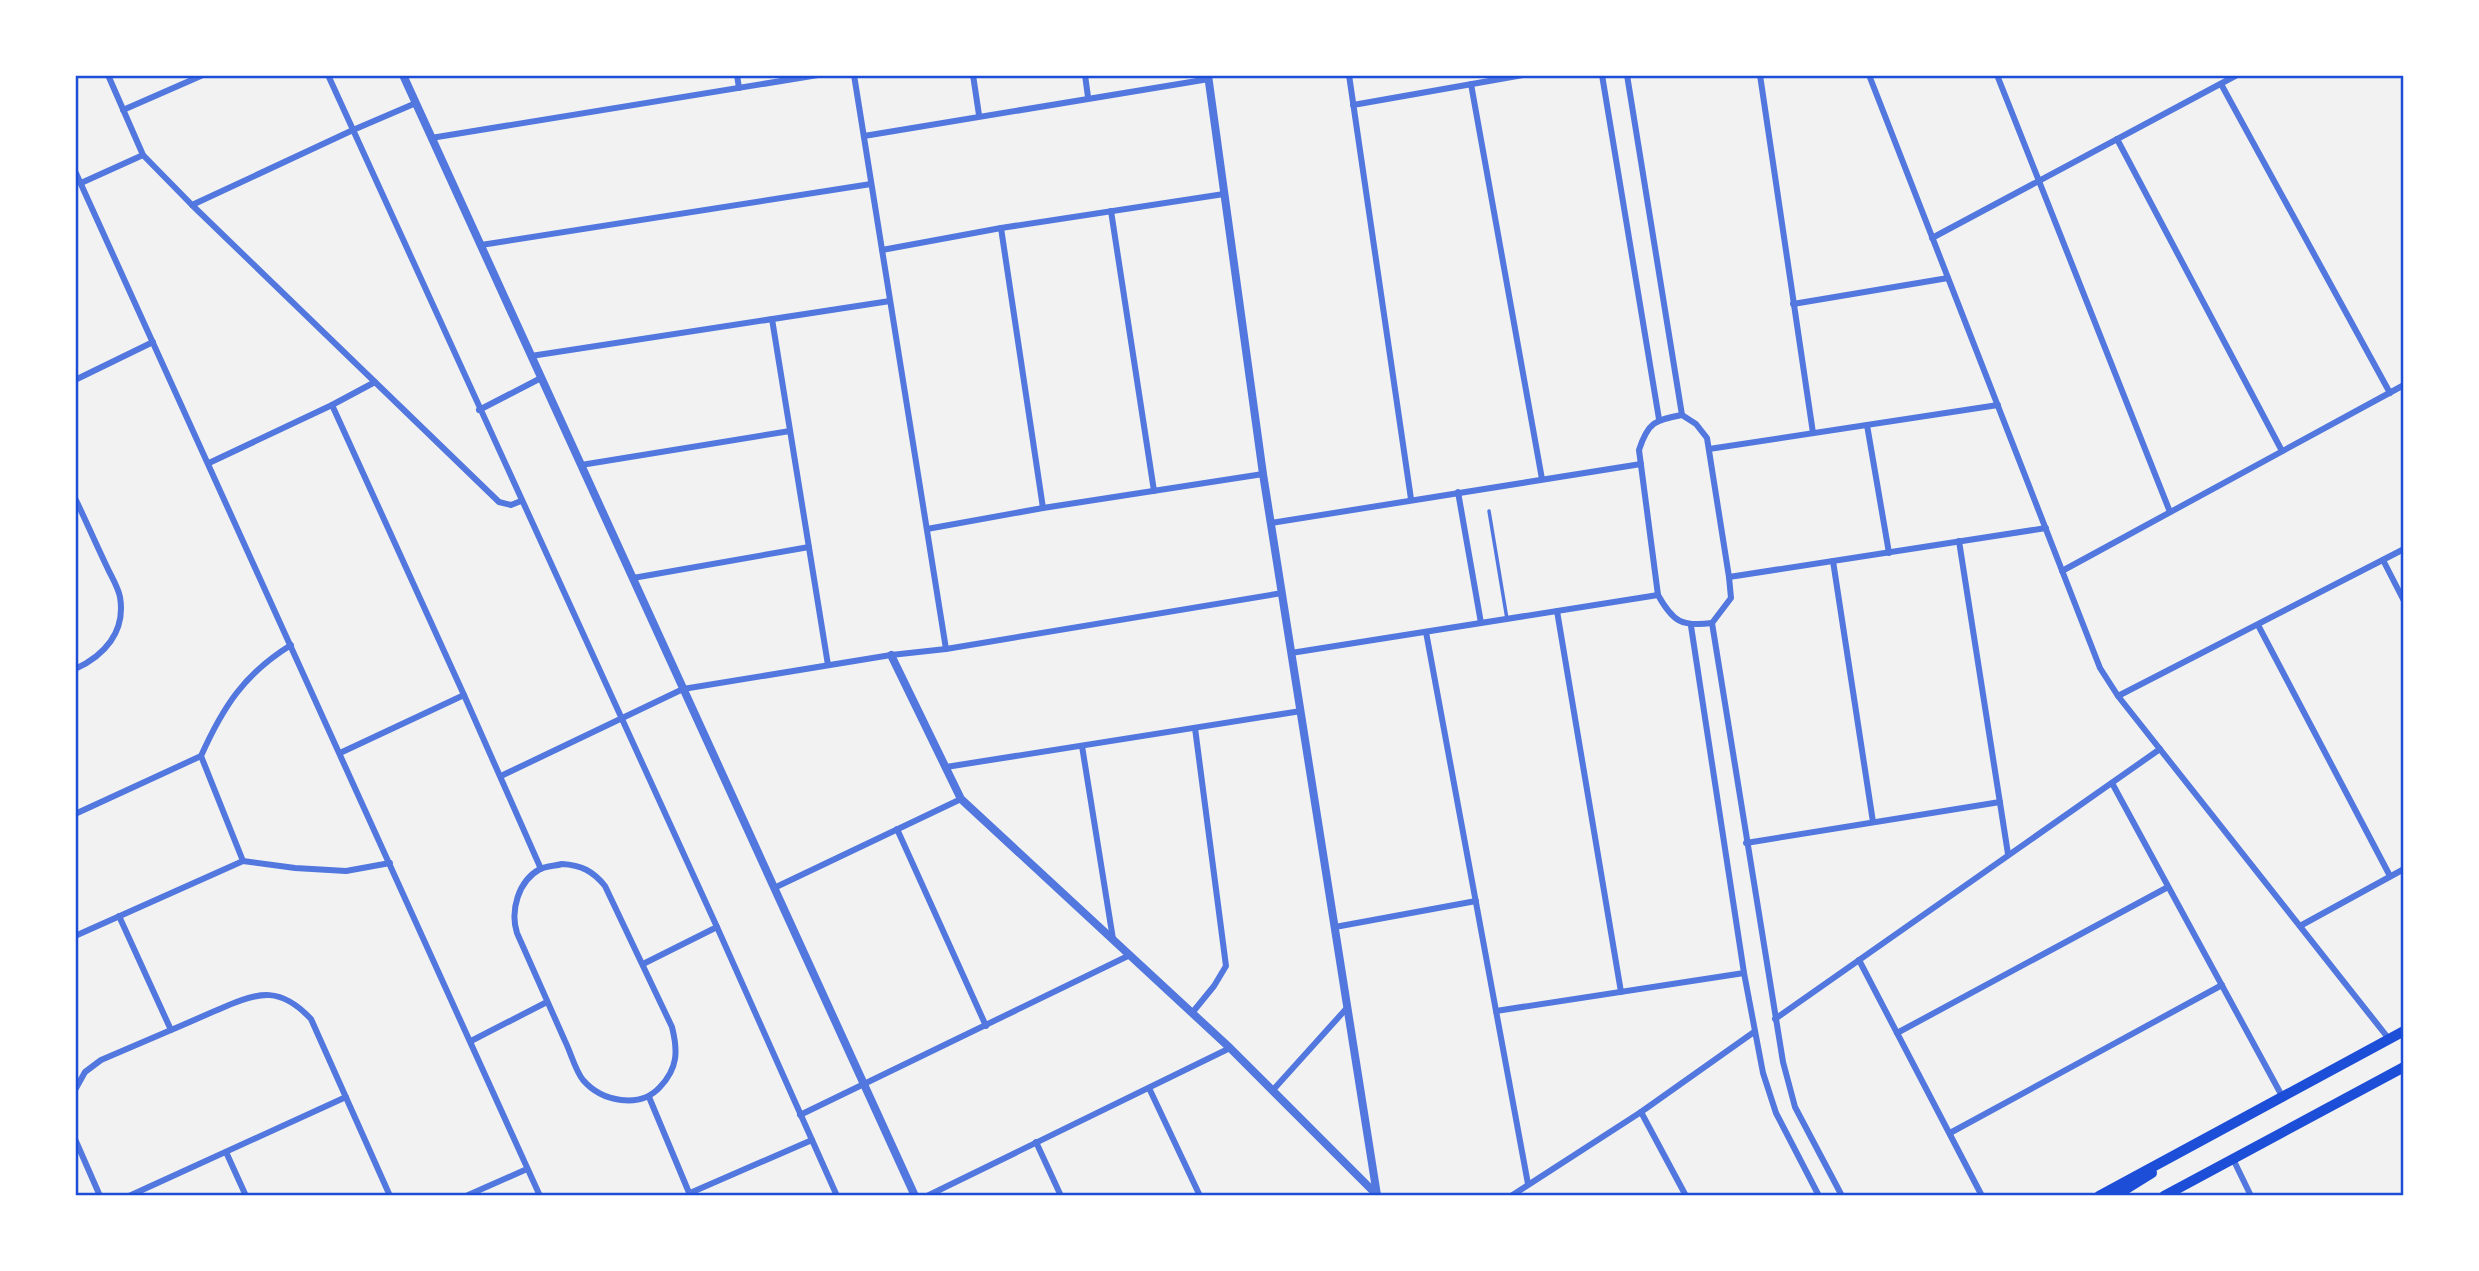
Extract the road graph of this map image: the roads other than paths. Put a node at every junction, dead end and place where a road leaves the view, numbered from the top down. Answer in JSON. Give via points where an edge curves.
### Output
{"nodes":[{"id":1,"x":107,"y":75,"type":"edge"},
{"id":2,"x":203,"y":75,"type":"edge"},
{"id":3,"x":328,"y":75,"type":"edge"},
{"id":4,"x":403,"y":75,"type":"edge"},
{"id":5,"x":737,"y":75,"type":"edge"},
{"id":6,"x":818,"y":75,"type":"edge"},
{"id":7,"x":854,"y":75,"type":"edge"},
{"id":8,"x":972,"y":75,"type":"edge"},
{"id":9,"x":1085,"y":75,"type":"edge"},
{"id":10,"x":1349,"y":75,"type":"edge"},
{"id":11,"x":1523,"y":75,"type":"edge"},
{"id":12,"x":1602,"y":75,"type":"edge"},
{"id":13,"x":1627,"y":75,"type":"edge"},
{"id":14,"x":1760,"y":75,"type":"edge"},
{"id":15,"x":1869,"y":75,"type":"edge"},
{"id":16,"x":1997,"y":75,"type":"edge"},
{"id":17,"x":2237,"y":75,"type":"edge"},
{"id":18,"x":1209,"y":77,"type":"edge"},
{"id":19,"x":1471,"y":84,"type":"junction"},
{"id":20,"x":2221,"y":84,"type":"junction"},
{"id":21,"x":739,"y":88,"type":"junction"},
{"id":22,"x":1088,"y":97,"type":"junction"},
{"id":23,"x":416,"y":103,"type":"junction"},
{"id":24,"x":1353,"y":105,"type":"junction"},
{"id":25,"x":124,"y":110,"type":"junction"},
{"id":26,"x":979,"y":115,"type":"junction"},
{"id":27,"x":352,"y":130,"type":"junction"},
{"id":28,"x":864,"y":136,"type":"junction"},
{"id":29,"x":432,"y":138,"type":"junction"},
{"id":30,"x":2117,"y":139,"type":"junction"},
{"id":31,"x":143,"y":155,"type":"junction"},
{"id":32,"x":75,"y":171,"type":"edge"},
{"id":33,"x":2039,"y":181,"type":"junction"},
{"id":34,"x":81,"y":183,"type":"junction"},
{"id":35,"x":872,"y":184,"type":"junction"},
{"id":36,"x":1224,"y":194,"type":"junction"},
{"id":37,"x":192,"y":205,"type":"junction"},
{"id":38,"x":1111,"y":211,"type":"junction"},
{"id":39,"x":1001,"y":228,"type":"junction"},
{"id":40,"x":1932,"y":238,"type":"junction"},
{"id":41,"x":481,"y":245,"type":"junction"},
{"id":42,"x":882,"y":250,"type":"junction"},
{"id":43,"x":1948,"y":278,"type":"junction"},
{"id":44,"x":890,"y":301,"type":"junction"},
{"id":45,"x":1793,"y":304,"type":"junction"},
{"id":46,"x":772,"y":319,"type":"junction"},
{"id":47,"x":153,"y":342,"type":"junction"},
{"id":48,"x":531,"y":356,"type":"junction"},
{"id":49,"x":541,"y":377,"type":"junction"},
{"id":50,"x":75,"y":380,"type":"edge"},
{"id":51,"x":375,"y":382,"type":"junction"},
{"id":52,"x":2404,"y":385,"type":"edge"},
{"id":53,"x":2390,"y":393,"type":"junction"},
{"id":54,"x":332,"y":405,"type":"junction"},
{"id":55,"x":1998,"y":405,"type":"junction"},
{"id":56,"x":479,"y":410,"type":"junction"},
{"id":57,"x":1682,"y":415,"type":"junction"},
{"id":58,"x":1659,"y":419,"type":"junction"},
{"id":59,"x":1867,"y":425,"type":"junction"},
{"id":60,"x":790,"y":431,"type":"junction"},
{"id":61,"x":1812,"y":433,"type":"junction"},
{"id":62,"x":1709,"y":449,"type":"junction"},
{"id":63,"x":2283,"y":452,"type":"junction"},
{"id":64,"x":209,"y":463,"type":"junction"},
{"id":65,"x":1641,"y":464,"type":"junction"},
{"id":66,"x":581,"y":466,"type":"junction"},
{"id":67,"x":1263,"y":474,"type":"junction"},
{"id":68,"x":1542,"y":479,"type":"junction"},
{"id":69,"x":1154,"y":491,"type":"junction"},
{"id":70,"x":1458,"y":492,"type":"junction"},
{"id":71,"x":75,"y":498,"type":"edge"},
{"id":72,"x":1411,"y":499,"type":"junction"},
{"id":73,"x":521,"y":501,"type":"junction"},
{"id":74,"x":1044,"y":508,"type":"junction"},
{"id":75,"x":1489,"y":511,"type":"dead end"},
{"id":76,"x":2170,"y":512,"type":"junction"},
{"id":77,"x":84,"y":518,"type":"junction"},
{"id":78,"x":75,"y":522,"type":"edge"},
{"id":79,"x":1271,"y":523,"type":"junction"},
{"id":80,"x":2046,"y":528,"type":"junction"},
{"id":81,"x":927,"y":529,"type":"junction"},
{"id":82,"x":1959,"y":541,"type":"junction"},
{"id":83,"x":809,"y":547,"type":"junction"},
{"id":84,"x":2404,"y":549,"type":"edge"},
{"id":85,"x":1889,"y":552,"type":"junction"},
{"id":86,"x":2383,"y":560,"type":"junction"},
{"id":87,"x":1833,"y":561,"type":"junction"},
{"id":88,"x":2062,"y":571,"type":"junction"},
{"id":89,"x":1730,"y":577,"type":"junction"},
{"id":90,"x":633,"y":578,"type":"junction"},
{"id":91,"x":1282,"y":593,"type":"junction"},
{"id":92,"x":1658,"y":595,"type":"junction"},
{"id":93,"x":2404,"y":601,"type":"edge"},
{"id":94,"x":1556,"y":611,"type":"junction"},
{"id":95,"x":1507,"y":619,"type":"junction"},
{"id":96,"x":1481,"y":623,"type":"junction"},
{"id":97,"x":1712,"y":623,"type":"junction"},
{"id":98,"x":2258,"y":625,"type":"junction"},
{"id":99,"x":1691,"y":626,"type":"junction"},
{"id":100,"x":1426,"y":632,"type":"junction"},
{"id":101,"x":291,"y":645,"type":"junction"},
{"id":102,"x":946,"y":649,"type":"junction"},
{"id":103,"x":1291,"y":653,"type":"junction"},
{"id":104,"x":891,"y":655,"type":"junction"},
{"id":105,"x":828,"y":665,"type":"junction"},
{"id":106,"x":75,"y":669,"type":"edge"},
{"id":107,"x":683,"y":689,"type":"junction"},
{"id":108,"x":464,"y":695,"type":"junction"},
{"id":109,"x":2118,"y":696,"type":"junction"},
{"id":110,"x":1301,"y":711,"type":"junction"},
{"id":111,"x":621,"y":719,"type":"junction"},
{"id":112,"x":1195,"y":728,"type":"junction"},
{"id":113,"x":1082,"y":746,"type":"junction"},
{"id":114,"x":2160,"y":749,"type":"junction"},
{"id":115,"x":340,"y":753,"type":"junction"},
{"id":116,"x":201,"y":756,"type":"junction"},
{"id":117,"x":946,"y":767,"type":"junction"},
{"id":118,"x":501,"y":776,"type":"junction"},
{"id":119,"x":2112,"y":783,"type":"junction"},
{"id":120,"x":961,"y":799,"type":"junction"},
{"id":121,"x":2000,"y":802,"type":"junction"},
{"id":122,"x":75,"y":814,"type":"edge"},
{"id":123,"x":1873,"y":822,"type":"junction"},
{"id":124,"x":897,"y":829,"type":"junction"},
{"id":125,"x":1746,"y":842,"type":"junction"},
{"id":126,"x":2008,"y":854,"type":"junction"},
{"id":127,"x":243,"y":861,"type":"junction"},
{"id":128,"x":390,"y":863,"type":"junction"},
{"id":129,"x":541,"y":869,"type":"junction"},
{"id":130,"x":2404,"y":869,"type":"edge"},
{"id":131,"x":2390,"y":876,"type":"junction"},
{"id":132,"x":2168,"y":887,"type":"junction"},
{"id":133,"x":774,"y":888,"type":"junction"},
{"id":134,"x":1476,"y":901,"type":"junction"},
{"id":135,"x":120,"y":916,"type":"junction"},
{"id":136,"x":717,"y":926,"type":"junction"},
{"id":137,"x":2300,"y":926,"type":"junction"},
{"id":138,"x":1335,"y":927,"type":"junction"},
{"id":139,"x":75,"y":936,"type":"edge"},
{"id":140,"x":1113,"y":939,"type":"junction"},
{"id":141,"x":1130,"y":955,"type":"junction"},
{"id":142,"x":1859,"y":960,"type":"junction"},
{"id":143,"x":643,"y":964,"type":"junction"},
{"id":144,"x":1744,"y":973,"type":"junction"},
{"id":145,"x":2221,"y":985,"type":"junction"},
{"id":146,"x":1621,"y":992,"type":"junction"},
{"id":147,"x":547,"y":1002,"type":"junction"},
{"id":148,"x":1346,"y":1009,"type":"junction"},
{"id":149,"x":1496,"y":1011,"type":"junction"},
{"id":150,"x":1192,"y":1013,"type":"junction"},
{"id":151,"x":1775,"y":1019,"type":"junction"},
{"id":152,"x":986,"y":1026,"type":"junction"},
{"id":153,"x":172,"y":1030,"type":"junction"},
{"id":154,"x":2404,"y":1031,"type":"edge"},
{"id":155,"x":1754,"y":1032,"type":"junction"},
{"id":156,"x":1897,"y":1033,"type":"junction"},
{"id":157,"x":2389,"y":1039,"type":"junction"},
{"id":158,"x":471,"y":1041,"type":"junction"},
{"id":159,"x":1230,"y":1048,"type":"junction"},
{"id":160,"x":2404,"y":1067,"type":"edge"},
{"id":161,"x":864,"y":1084,"type":"junction"},
{"id":162,"x":1149,"y":1088,"type":"junction"},
{"id":163,"x":75,"y":1090,"type":"edge"},
{"id":164,"x":1273,"y":1090,"type":"junction"},
{"id":165,"x":2282,"y":1096,"type":"junction"},
{"id":166,"x":346,"y":1097,"type":"junction"},
{"id":167,"x":649,"y":1097,"type":"junction"},
{"id":168,"x":1641,"y":1112,"type":"junction"},
{"id":169,"x":800,"y":1115,"type":"junction"},
{"id":170,"x":1950,"y":1133,"type":"junction"},
{"id":171,"x":75,"y":1139,"type":"edge"},
{"id":172,"x":812,"y":1140,"type":"junction"},
{"id":173,"x":1036,"y":1142,"type":"junction"},
{"id":174,"x":226,"y":1152,"type":"junction"},
{"id":175,"x":2177,"y":1153,"type":"junction"},
{"id":176,"x":2233,"y":1159,"type":"junction"},
{"id":177,"x":527,"y":1169,"type":"junction"},
{"id":178,"x":1528,"y":1184,"type":"junction"},
{"id":179,"x":690,"y":1194,"type":"edge"},
{"id":180,"x":1377,"y":1195,"type":"edge"},
{"id":181,"x":100,"y":1196,"type":"edge"},
{"id":182,"x":129,"y":1196,"type":"edge"},
{"id":183,"x":246,"y":1196,"type":"edge"},
{"id":184,"x":390,"y":1196,"type":"edge"},
{"id":185,"x":466,"y":1196,"type":"edge"},
{"id":186,"x":540,"y":1196,"type":"edge"},
{"id":187,"x":837,"y":1196,"type":"edge"},
{"id":188,"x":915,"y":1196,"type":"edge"},
{"id":189,"x":928,"y":1196,"type":"edge"},
{"id":190,"x":1061,"y":1196,"type":"edge"},
{"id":191,"x":1200,"y":1196,"type":"edge"},
{"id":192,"x":1511,"y":1196,"type":"edge"},
{"id":193,"x":1686,"y":1196,"type":"edge"},
{"id":194,"x":1819,"y":1196,"type":"edge"},
{"id":195,"x":1842,"y":1196,"type":"edge"},
{"id":196,"x":1982,"y":1196,"type":"edge"},
{"id":197,"x":2099,"y":1196,"type":"edge"},
{"id":198,"x":2115,"y":1196,"type":"edge"},
{"id":199,"x":2164,"y":1196,"type":"edge"},
{"id":200,"x":2251,"y":1196,"type":"edge"}],
"edges":[{"from":1,"to":25,"type":"street"},
{"from":2,"to":25,"type":"street"},
{"from":3,"to":27,"type":"street"},
{"from":4,"to":23,"type":"street"},
{"from":5,"to":21,"type":"street"},
{"from":6,"to":21,"type":"street"},
{"from":7,"to":28,"type":"street"},
{"from":8,"to":26,"type":"street"},
{"from":9,"to":22,"type":"street"},
{"from":10,"to":24,"type":"street"},
{"from":11,"to":19,"type":"street"},
{"from":12,"to":58,"type":"street"},
{"from":13,"to":57,"type":"street"},
{"from":14,"to":45,"type":"street"},
{"from":15,"to":40,"type":"street"},
{"from":16,"to":33,"type":"street"},
{"from":17,"to":20,"type":"street"},
{"from":18,"to":22,"type":"street"},
{"from":18,"to":36,"type":"street"},
{"from":19,"to":24,"type":"street"},
{"from":19,"to":68,"type":"street"},
{"from":20,"to":30,"type":"street"},
{"from":20,"to":53,"type":"street"},
{"from":21,"to":29,"type":"street"},
{"from":22,"to":26,"type":"street"},
{"from":23,"to":27,"type":"street"},
{"from":23,"to":29,"type":"street"},
{"from":24,"to":72,"type":"street"},
{"from":25,"to":31,"type":"street"},
{"from":26,"to":28,"type":"street"},
{"from":27,"to":37,"type":"street"},
{"from":27,"to":56,"type":"street"},
{"from":28,"to":35,"type":"street"},
{"from":29,"to":41,"type":"street"},
{"from":30,"to":33,"type":"street"},
{"from":30,"to":63,"type":"street"},
{"from":31,"to":34,"type":"street"},
{"from":31,"to":37,"type":"street"},
{"from":32,"to":34,"type":"street"},
{"from":33,"to":40,"type":"street"},
{"from":33,"to":76,"type":"street"},
{"from":34,"to":47,"type":"street"},
{"from":35,"to":41,"type":"street"},
{"from":35,"to":42,"type":"street"},
{"from":36,"to":38,"type":"street"},
{"from":36,"to":67,"type":"street"},
{"from":37,"to":51,"type":"street"},
{"from":38,"to":39,"type":"street"},
{"from":38,"to":69,"type":"street"},
{"from":39,"to":42,"type":"street"},
{"from":39,"to":74,"type":"street"},
{"from":40,"to":43,"type":"street"},
{"from":41,"to":48,"type":"street"},
{"from":42,"to":44,"type":"street"},
{"from":43,"to":45,"type":"street"},
{"from":43,"to":55,"type":"street"},
{"from":44,"to":46,"type":"street"},
{"from":44,"to":81,"type":"street"},
{"from":45,"to":61,"type":"street"},
{"from":46,"to":48,"type":"street"},
{"from":46,"to":60,"type":"street"},
{"from":47,"to":50,"type":"street"},
{"from":47,"to":64,"type":"street"},
{"from":48,"to":49,"type":"street"},
{"from":49,"to":56,"type":"street"},
{"from":49,"to":66,"type":"street"},
{"from":51,"to":54,"type":"street"},
{"from":51,"to":73,"type":"street","via":[[499,502],[511,505]]},
{"from":52,"to":53,"type":"street"},
{"from":53,"to":63,"type":"street"},
{"from":54,"to":64,"type":"street"},
{"from":54,"to":108,"type":"street"},
{"from":55,"to":59,"type":"street"},
{"from":55,"to":80,"type":"street"},
{"from":56,"to":73,"type":"street"},
{"from":57,"to":58,"type":"street"},
{"from":57,"to":62,"type":"street","via":[[1696,424]]},
{"from":58,"to":65,"type":"street","via":[[1642,441]]},
{"from":59,"to":61,"type":"street"},
{"from":59,"to":85,"type":"street"},
{"from":60,"to":66,"type":"street"},
{"from":60,"to":83,"type":"street"},
{"from":61,"to":62,"type":"street"},
{"from":62,"to":89,"type":"street"},
{"from":63,"to":76,"type":"street"},
{"from":64,"to":101,"type":"street"},
{"from":65,"to":68,"type":"street"},
{"from":65,"to":92,"type":"street"},
{"from":66,"to":90,"type":"street"},
{"from":67,"to":69,"type":"street"},
{"from":67,"to":79,"type":"street"},
{"from":68,"to":70,"type":"street"},
{"from":69,"to":74,"type":"street"},
{"from":70,"to":72,"type":"street"},
{"from":70,"to":96,"type":"street"},
{"from":71,"to":77,"type":"street"},
{"from":72,"to":79,"type":"street"},
{"from":73,"to":111,"type":"street"},
{"from":74,"to":81,"type":"street"},
{"from":75,"to":95,"type":"lane"},
{"from":76,"to":88,"type":"street"},
{"from":77,"to":78,"type":"street"},
{"from":77,"to":106,"type":"street","via":[[120,597],[120,616],[106,650]]},
{"from":79,"to":91,"type":"street"},
{"from":80,"to":82,"type":"street"},
{"from":80,"to":88,"type":"street"},
{"from":81,"to":102,"type":"street"},
{"from":82,"to":85,"type":"street"},
{"from":82,"to":121,"type":"street"},
{"from":83,"to":90,"type":"street"},
{"from":83,"to":105,"type":"street"},
{"from":84,"to":86,"type":"street"},
{"from":85,"to":87,"type":"street"},
{"from":86,"to":93,"type":"street"},
{"from":86,"to":98,"type":"street"},
{"from":87,"to":89,"type":"street"},
{"from":87,"to":123,"type":"street"},
{"from":88,"to":109,"type":"street","via":[[2100,668]]},
{"from":89,"to":97,"type":"street","via":[[1731,598]]},
{"from":90,"to":107,"type":"street"},
{"from":91,"to":102,"type":"street"},
{"from":91,"to":103,"type":"street"},
{"from":92,"to":94,"type":"street"},
{"from":92,"to":99,"type":"street","via":[[1667,611]]},
{"from":94,"to":95,"type":"street"},
{"from":94,"to":146,"type":"street"},
{"from":95,"to":96,"type":"street"},
{"from":96,"to":100,"type":"street"},
{"from":97,"to":99,"type":"street"},
{"from":97,"to":125,"type":"street"},
{"from":98,"to":109,"type":"street"},
{"from":98,"to":131,"type":"street"},
{"from":99,"to":144,"type":"street"},
{"from":100,"to":103,"type":"street"},
{"from":100,"to":134,"type":"street"},
{"from":101,"to":115,"type":"street"},
{"from":101,"to":116,"type":"street","via":[[266,660],[239,687]]},
{"from":102,"to":104,"type":"street"},
{"from":103,"to":110,"type":"street"},
{"from":104,"to":105,"type":"street"},
{"from":104,"to":117,"type":"street"},
{"from":105,"to":107,"type":"street"},
{"from":107,"to":111,"type":"street"},
{"from":107,"to":133,"type":"street"},
{"from":108,"to":115,"type":"street"},
{"from":108,"to":118,"type":"street"},
{"from":109,"to":114,"type":"street"},
{"from":110,"to":112,"type":"street"},
{"from":110,"to":138,"type":"street"},
{"from":111,"to":118,"type":"street"},
{"from":111,"to":136,"type":"street"},
{"from":112,"to":113,"type":"street"},
{"from":112,"to":150,"type":"street","via":[[1226,965]]},
{"from":113,"to":117,"type":"street"},
{"from":113,"to":140,"type":"street"},
{"from":114,"to":119,"type":"street"},
{"from":114,"to":137,"type":"street"},
{"from":115,"to":128,"type":"street"},
{"from":116,"to":122,"type":"street"},
{"from":116,"to":127,"type":"street"},
{"from":117,"to":120,"type":"street"},
{"from":118,"to":129,"type":"street"},
{"from":119,"to":126,"type":"street"},
{"from":119,"to":132,"type":"street"},
{"from":120,"to":124,"type":"street"},
{"from":120,"to":140,"type":"street"},
{"from":121,"to":123,"type":"street"},
{"from":121,"to":126,"type":"street"},
{"from":123,"to":125,"type":"street"},
{"from":124,"to":133,"type":"street"},
{"from":124,"to":152,"type":"street"},
{"from":125,"to":151,"type":"street"},
{"from":126,"to":142,"type":"street"},
{"from":127,"to":128,"type":"street","via":[[346,871]]},
{"from":127,"to":135,"type":"street"},
{"from":128,"to":158,"type":"street"},
{"from":129,"to":143,"type":"street","via":[[573,865],[598,878]]},
{"from":129,"to":147,"type":"street","via":[[518,897],[513,920]]},
{"from":130,"to":131,"type":"street"},
{"from":131,"to":137,"type":"street"},
{"from":132,"to":145,"type":"street"},
{"from":132,"to":156,"type":"street"},
{"from":133,"to":161,"type":"street"},
{"from":134,"to":138,"type":"street"},
{"from":134,"to":149,"type":"street"},
{"from":135,"to":139,"type":"street"},
{"from":135,"to":153,"type":"street"},
{"from":136,"to":143,"type":"street"},
{"from":136,"to":169,"type":"street"},
{"from":137,"to":157,"type":"street"},
{"from":138,"to":148,"type":"street"},
{"from":140,"to":141,"type":"street"},
{"from":141,"to":150,"type":"street"},
{"from":141,"to":152,"type":"street"},
{"from":142,"to":151,"type":"street"},
{"from":142,"to":156,"type":"street"},
{"from":143,"to":167,"type":"street","via":[[677,1048],[668,1076]]},
{"from":144,"to":146,"type":"street"},
{"from":144,"to":155,"type":"street"},
{"from":145,"to":165,"type":"street"},
{"from":145,"to":170,"type":"street"},
{"from":146,"to":149,"type":"street"},
{"from":147,"to":158,"type":"street"},
{"from":147,"to":167,"type":"street","via":[[583,1080],[612,1099]]},
{"from":148,"to":164,"type":"street"},
{"from":148,"to":180,"type":"street"},
{"from":149,"to":178,"type":"street"},
{"from":150,"to":159,"type":"street"},
{"from":151,"to":195,"type":"street","via":[[1795,1107]]},
{"from":152,"to":161,"type":"street"},
{"from":153,"to":163,"type":"street","via":[[101,1060],[85,1072]]},
{"from":153,"to":166,"type":"street","via":[[250,995],[288,1000],[311,1019]]},
{"from":154,"to":157,"type":"main road"},
{"from":155,"to":168,"type":"street"},
{"from":155,"to":194,"type":"street","via":[[1776,1114]]},
{"from":156,"to":170,"type":"street"},
{"from":157,"to":165,"type":"main road"},
{"from":158,"to":177,"type":"street"},
{"from":159,"to":162,"type":"street"},
{"from":159,"to":164,"type":"street"},
{"from":160,"to":176,"type":"main road"},
{"from":161,"to":169,"type":"street"},
{"from":161,"to":188,"type":"street"},
{"from":162,"to":173,"type":"street"},
{"from":162,"to":191,"type":"street"},
{"from":164,"to":180,"type":"street"},
{"from":165,"to":175,"type":"main road"},
{"from":166,"to":174,"type":"street"},
{"from":166,"to":184,"type":"street"},
{"from":167,"to":179,"type":"street"},
{"from":168,"to":178,"type":"street"},
{"from":168,"to":193,"type":"street"},
{"from":169,"to":172,"type":"street"},
{"from":170,"to":196,"type":"street"},
{"from":171,"to":181,"type":"street"},
{"from":172,"to":179,"type":"street"},
{"from":172,"to":187,"type":"street"},
{"from":173,"to":189,"type":"street"},
{"from":173,"to":190,"type":"street"},
{"from":174,"to":182,"type":"street"},
{"from":174,"to":183,"type":"street"},
{"from":175,"to":197,"type":"main road"},
{"from":175,"to":198,"type":"main road"},
{"from":176,"to":199,"type":"main road"},
{"from":176,"to":200,"type":"street"},
{"from":177,"to":185,"type":"street"},
{"from":177,"to":186,"type":"street"},
{"from":178,"to":192,"type":"street"}]}
